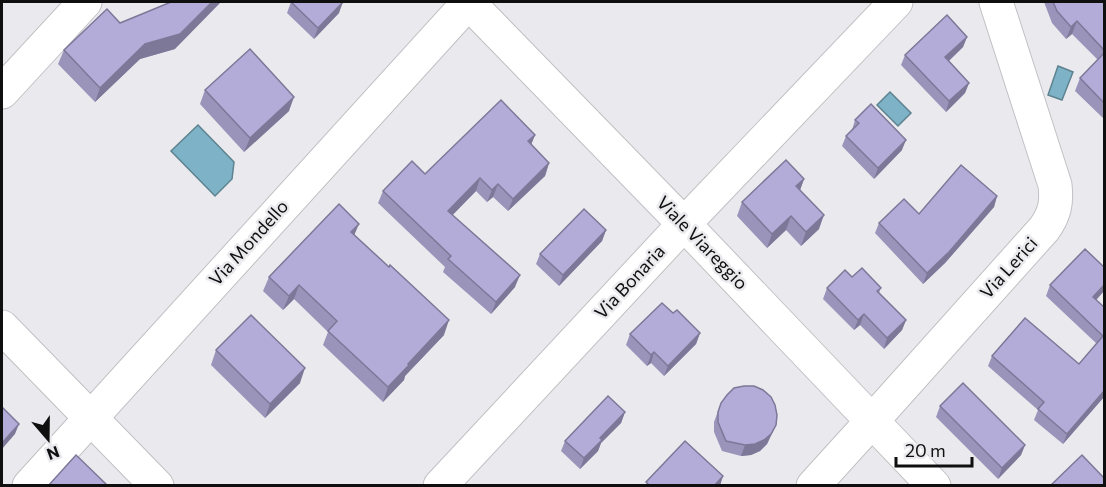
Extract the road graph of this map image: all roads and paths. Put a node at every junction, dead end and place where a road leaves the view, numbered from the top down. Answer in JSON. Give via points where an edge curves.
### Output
{"nodes":[{"id":1,"x":85,"y":2,"type":"edge"},
{"id":2,"x":468,"y":2,"type":"edge"},
{"id":3,"x":896,"y":2,"type":"edge"},
{"id":4,"x":996,"y":2,"type":"edge"},
{"id":5,"x":2,"y":92,"type":"edge"},
{"id":6,"x":684,"y":224,"type":"junction"},
{"id":7,"x":2,"y":327,"type":"edge"},
{"id":8,"x":90,"y":417,"type":"junction"},
{"id":9,"x":872,"y":421,"type":"junction"},
{"id":10,"x":29,"y":486,"type":"edge"},
{"id":11,"x":158,"y":486,"type":"edge"},
{"id":12,"x":440,"y":486,"type":"edge"},
{"id":13,"x":813,"y":486,"type":"edge"},
{"id":14,"x":934,"y":486,"type":"edge"}],
"edges":[{"from":1,"to":5,"type":"street"},
{"from":2,"to":6,"type":"street","name":"Viale Viareggio"},
{"from":2,"to":8,"type":"street","name":"Via Mondello"},
{"from":3,"to":6,"type":"street","name":"Via Bonaria"},
{"from":4,"to":9,"type":"street","name":"Via Lerici","via":[[1055,184],[1055,209],[1044,229]]},
{"from":6,"to":9,"type":"street","name":"Viale Viareggio"},
{"from":6,"to":12,"type":"street","name":"Via Bonaria"},
{"from":7,"to":8,"type":"street"},
{"from":8,"to":10,"type":"street","name":"Via Mondello"},
{"from":8,"to":11,"type":"street"},
{"from":9,"to":13,"type":"street","name":"Via Lerici"},
{"from":9,"to":14,"type":"street","name":"Viale Viareggio"}]}
